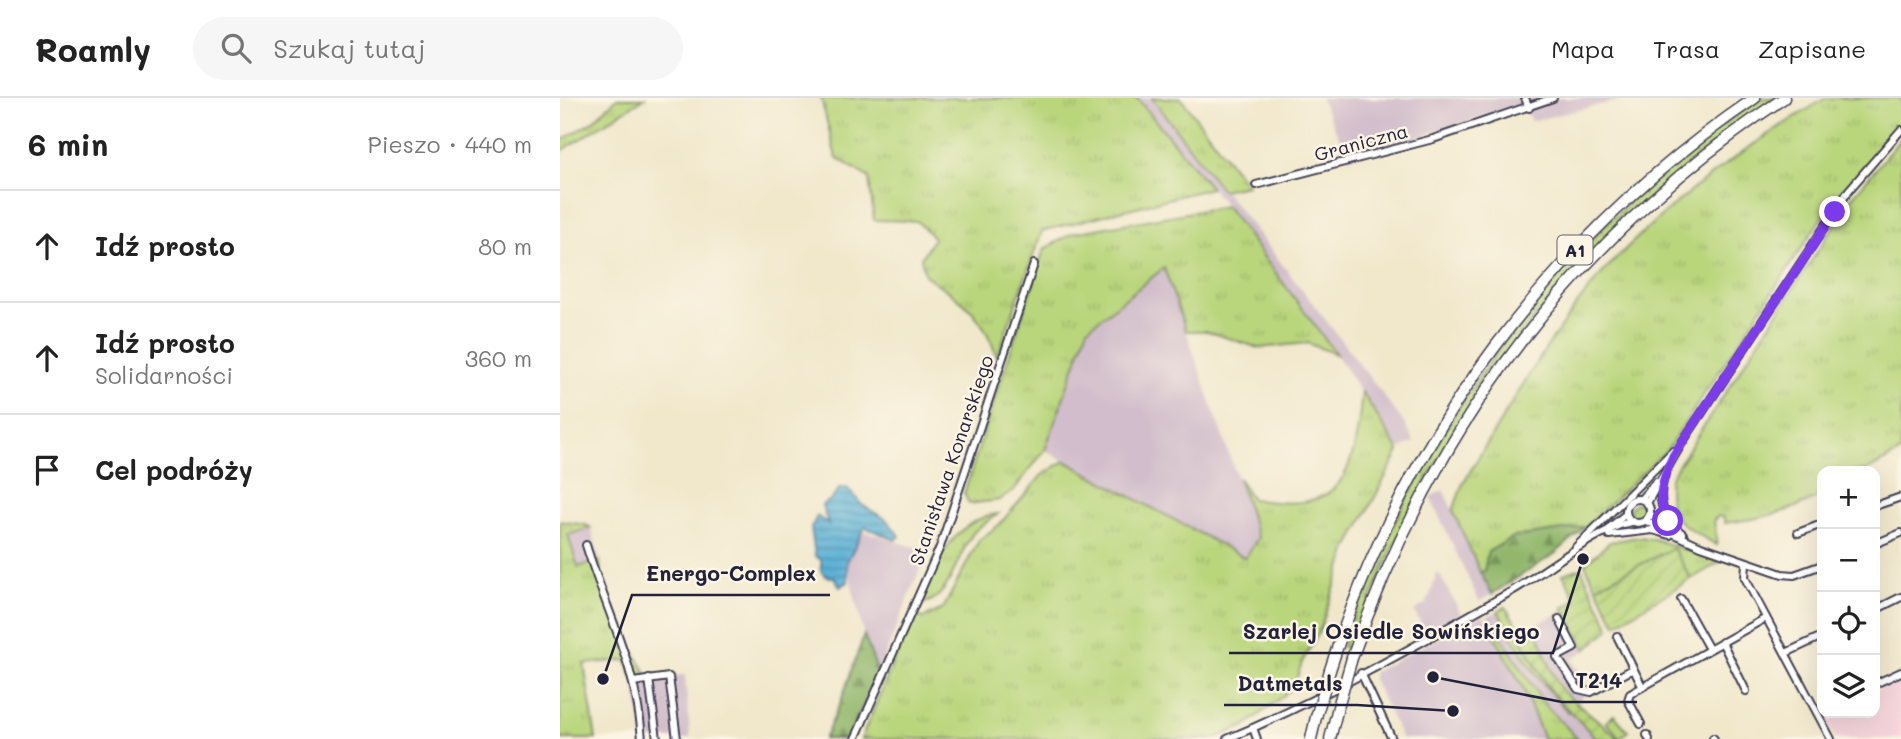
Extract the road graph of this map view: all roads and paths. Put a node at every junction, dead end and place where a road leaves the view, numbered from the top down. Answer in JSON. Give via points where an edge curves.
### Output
{"nodes":[{"id":1,"x":1525,"y":98,"type":"edge"},
{"id":2,"x":1553,"y":98,"type":"edge"},
{"id":3,"x":1755,"y":98,"type":"edge"},
{"id":4,"x":1784,"y":98,"type":"edge"},
{"id":5,"x":1529,"y":108,"type":"junction"},
{"id":6,"x":1901,"y":130,"type":"edge"},
{"id":7,"x":1256,"y":185,"type":"dead end"},
{"id":8,"x":1034,"y":264,"type":"dead end"},
{"id":9,"x":1682,"y":443,"type":"junction"},
{"id":10,"x":1673,"y":456,"type":"junction"},
{"id":11,"x":1901,"y":497,"type":"edge"},
{"id":12,"x":1644,"y":501,"type":"junction"},
{"id":13,"x":1880,"y":504,"type":"edge"},
{"id":14,"x":1626,"y":514,"type":"junction"},
{"id":15,"x":1648,"y":518,"type":"junction"},
{"id":16,"x":1632,"y":522,"type":"junction"},
{"id":17,"x":1817,"y":526,"type":"edge"},
{"id":18,"x":1798,"y":533,"type":"dead end"},
{"id":19,"x":1901,"y":533,"type":"edge"},
{"id":20,"x":1597,"y":538,"type":"junction"},
{"id":21,"x":1692,"y":542,"type":"junction"},
{"id":22,"x":1880,"y":542,"type":"edge"},
{"id":23,"x":586,"y":545,"type":"dead end"},
{"id":24,"x":1564,"y":559,"type":"junction"},
{"id":25,"x":1746,"y":564,"type":"junction"},
{"id":26,"x":1817,"y":567,"type":"edge"},
{"id":27,"x":1901,"y":597,"type":"edge"},
{"id":28,"x":1681,"y":599,"type":"dead end"},
{"id":29,"x":1880,"y":608,"type":"edge"},
{"id":30,"x":1766,"y":618,"type":"junction"},
{"id":31,"x":1559,"y":619,"type":"dead end"},
{"id":32,"x":1617,"y":636,"type":"dead end"},
{"id":33,"x":1817,"y":638,"type":"edge"},
{"id":34,"x":1722,"y":642,"type":"junction"},
{"id":35,"x":1709,"y":649,"type":"junction"},
{"id":36,"x":1786,"y":653,"type":"junction"},
{"id":37,"x":1633,"y":669,"type":"junction"},
{"id":38,"x":1901,"y":671,"type":"edge"},
{"id":39,"x":1361,"y":673,"type":"junction"},
{"id":40,"x":649,"y":679,"type":"junction"},
{"id":41,"x":634,"y":682,"type":"junction"},
{"id":42,"x":1880,"y":682,"type":"edge"},
{"id":43,"x":1642,"y":686,"type":"junction"},
{"id":44,"x":1746,"y":691,"type":"dead end"},
{"id":45,"x":1817,"y":705,"type":"edge"},
{"id":46,"x":1823,"y":718,"type":"edge"},
{"id":47,"x":1641,"y":724,"type":"dead end"},
{"id":48,"x":1253,"y":728,"type":"junction"},
{"id":49,"x":642,"y":739,"type":"edge"},
{"id":50,"x":657,"y":739,"type":"edge"},
{"id":51,"x":677,"y":739,"type":"edge"},
{"id":52,"x":855,"y":739,"type":"edge"},
{"id":53,"x":1227,"y":739,"type":"edge"},
{"id":54,"x":1257,"y":739,"type":"edge"},
{"id":55,"x":1311,"y":739,"type":"edge"},
{"id":56,"x":1330,"y":739,"type":"edge"},
{"id":57,"x":1392,"y":739,"type":"edge"},
{"id":58,"x":1831,"y":739,"type":"edge"}],
"edges":[{"from":1,"to":5,"type":"street"},
{"from":2,"to":5,"type":"street","name":"Graniczna"},
{"from":3,"to":55,"type":"highway","number":"A1","bridge":true,"via":[[1661,169],[1570,255],[1494,347],[1409,480],[1363,579]]},
{"from":4,"to":56,"type":"highway","number":"A1","bridge":true,"via":[[1697,160],[1604,244],[1522,337],[1450,444],[1388,563],[1352,659]]},
{"from":5,"to":7,"type":"street","name":"Graniczna"},
{"from":6,"to":9,"type":"street","via":[[1849,190]]},
{"from":8,"to":52,"type":"street","name":"Stanisława Konarskiego","via":[[940,547]]},
{"from":9,"to":10,"type":"street"},
{"from":9,"to":24,"type":"street"},
{"from":10,"to":12,"type":"street"},
{"from":10,"to":21,"type":"street","via":[[1661,488],[1662,510],[1673,527]]},
{"from":11,"to":13,"type":"street"},
{"from":12,"to":14,"type":"street","via":[[1630,502]]},
{"from":12,"to":15,"type":"street"},
{"from":14,"to":16,"type":"street"},
{"from":14,"to":20,"type":"street"},
{"from":15,"to":16,"type":"street"},
{"from":15,"to":21,"type":"street"},
{"from":16,"to":20,"type":"street"},
{"from":17,"to":18,"type":"street"},
{"from":19,"to":22,"type":"street"},
{"from":20,"to":21,"type":"street","via":[[1653,530]]},
{"from":20,"to":24,"type":"street"},
{"from":21,"to":25,"type":"street"},
{"from":23,"to":41,"type":"street"},
{"from":24,"to":39,"type":"street"},
{"from":25,"to":26,"type":"street","via":[[1794,575]]},
{"from":25,"to":30,"type":"street","via":[[1745,578]]},
{"from":27,"to":29,"type":"street"},
{"from":28,"to":35,"type":"street"},
{"from":30,"to":34,"type":"street"},
{"from":30,"to":36,"type":"street"},
{"from":31,"to":37,"type":"street","via":[[1574,648],[1557,657],[1578,689],[1591,692]]},
{"from":32,"to":37,"type":"street"},
{"from":33,"to":36,"type":"street"},
{"from":34,"to":35,"type":"street"},
{"from":34,"to":44,"type":"street"},
{"from":35,"to":43,"type":"street"},
{"from":36,"to":45,"type":"street"},
{"from":37,"to":43,"type":"street"},
{"from":38,"to":42,"type":"street"},
{"from":39,"to":48,"type":"street"},
{"from":39,"to":57,"type":"street"},
{"from":40,"to":41,"type":"street"},
{"from":40,"to":50,"type":"street"},
{"from":40,"to":51,"type":"street","via":[[669,677]]},
{"from":41,"to":49,"type":"street"},
{"from":43,"to":47,"type":"street","via":[[1628,697]]},
{"from":46,"to":58,"type":"street"},
{"from":48,"to":53,"type":"street"},
{"from":48,"to":54,"type":"street"}]}
